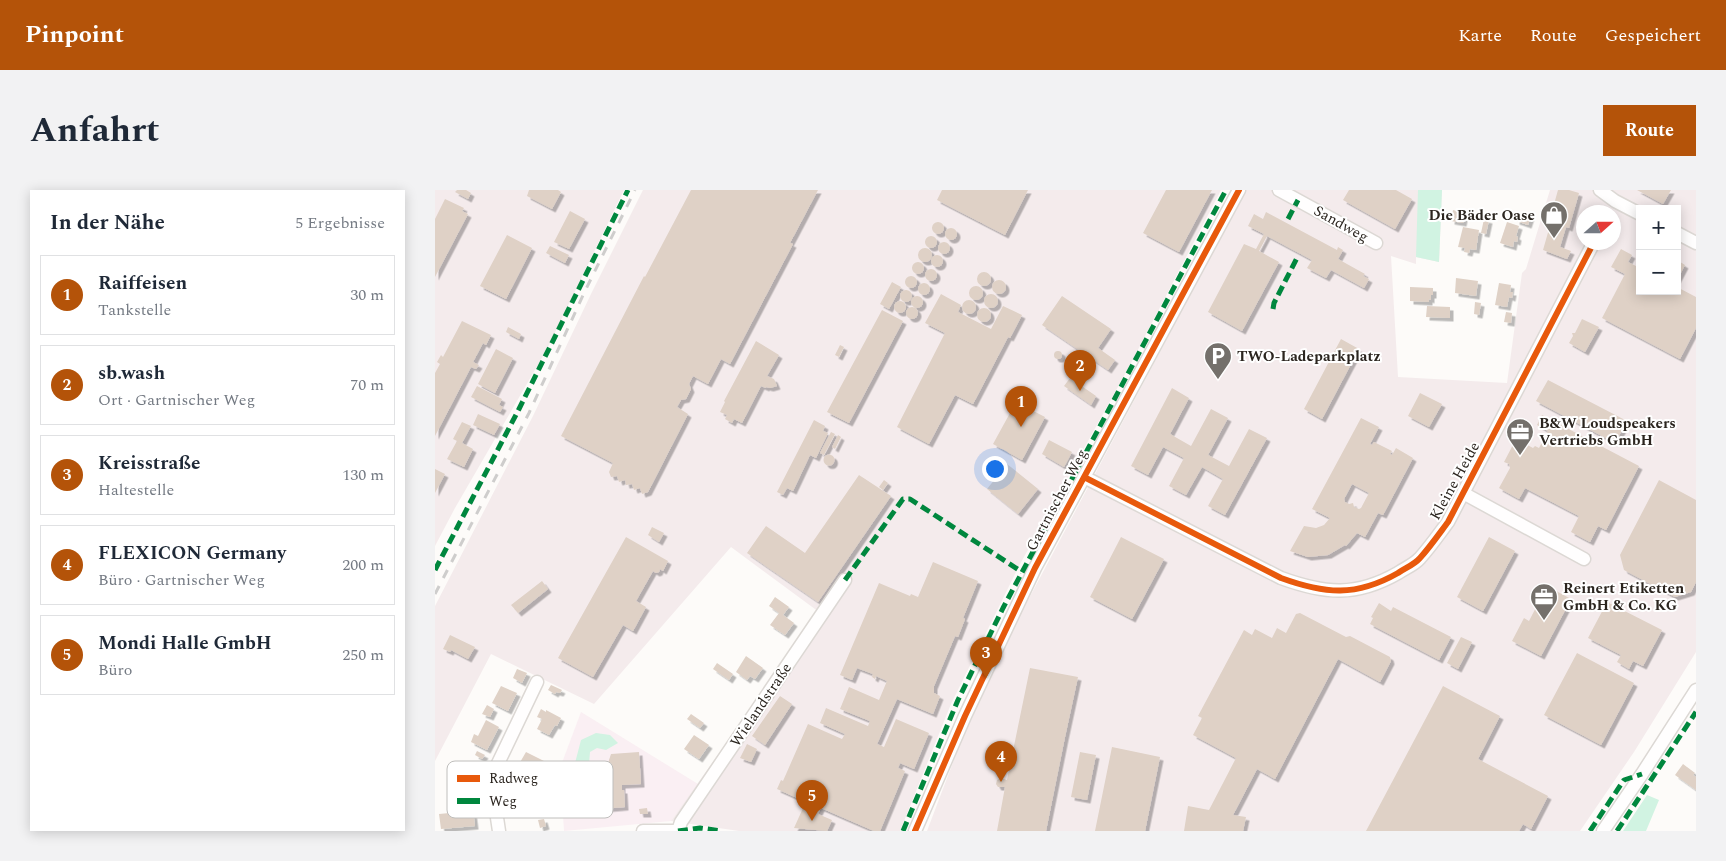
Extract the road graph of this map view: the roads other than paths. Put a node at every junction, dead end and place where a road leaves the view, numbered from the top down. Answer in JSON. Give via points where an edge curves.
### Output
{"nodes":[{"id":1,"x":1239,"y":190,"type":"edge"},
{"id":2,"x":1279,"y":190,"type":"edge"},
{"id":3,"x":1600,"y":190,"type":"edge"},
{"id":4,"x":1611,"y":205,"type":"edge"},
{"id":5,"x":1621,"y":209,"type":"edge"},
{"id":6,"x":1636,"y":213,"type":"edge"},
{"id":7,"x":1681,"y":235,"type":"edge"},
{"id":8,"x":1376,"y":243,"type":"dead end"},
{"id":9,"x":1696,"y":243,"type":"edge"},
{"id":10,"x":1589,"y":250,"type":"edge"},
{"id":11,"x":1084,"y":477,"type":"junction"},
{"id":12,"x":1463,"y":494,"type":"junction"},
{"id":13,"x":1584,"y":559,"type":"dead end"},
{"id":14,"x":845,"y":580,"type":"dead end"},
{"id":15,"x":537,"y":682,"type":"dead end"},
{"id":16,"x":1696,"y":690,"type":"edge"},
{"id":17,"x":499,"y":761,"type":"edge"},
{"id":18,"x":497,"y":818,"type":"edge"},
{"id":19,"x":499,"y":831,"type":"edge"},
{"id":20,"x":643,"y":831,"type":"edge"},
{"id":21,"x":679,"y":831,"type":"edge"},
{"id":22,"x":915,"y":831,"type":"edge"},
{"id":23,"x":1603,"y":831,"type":"edge"}],
"edges":[{"from":1,"to":11,"type":"street","name":"Gartnischer Weg"},
{"from":2,"to":8,"type":"street","name":"Sandweg"},
{"from":3,"to":4,"type":"street"},
{"from":5,"to":6,"type":"street"},
{"from":7,"to":9,"type":"street"},
{"from":10,"to":12,"type":"street","name":"Kleine Heide"},
{"from":11,"to":12,"type":"street","name":"Kleine Heide","via":[[1281,578],[1306,587],[1333,591],[1359,589],[1413,564],[1448,522]]},
{"from":11,"to":22,"type":"street","name":"Gartnischer Weg","via":[[1035,568]]},
{"from":12,"to":13,"type":"street","name":"Kleine Heide"},
{"from":14,"to":21,"type":"street","name":"Wielandstraße","via":[[681,822]]},
{"from":15,"to":17,"type":"street"},
{"from":16,"to":23,"type":"street"},
{"from":18,"to":19,"type":"street"},
{"from":20,"to":21,"type":"street"}]}
